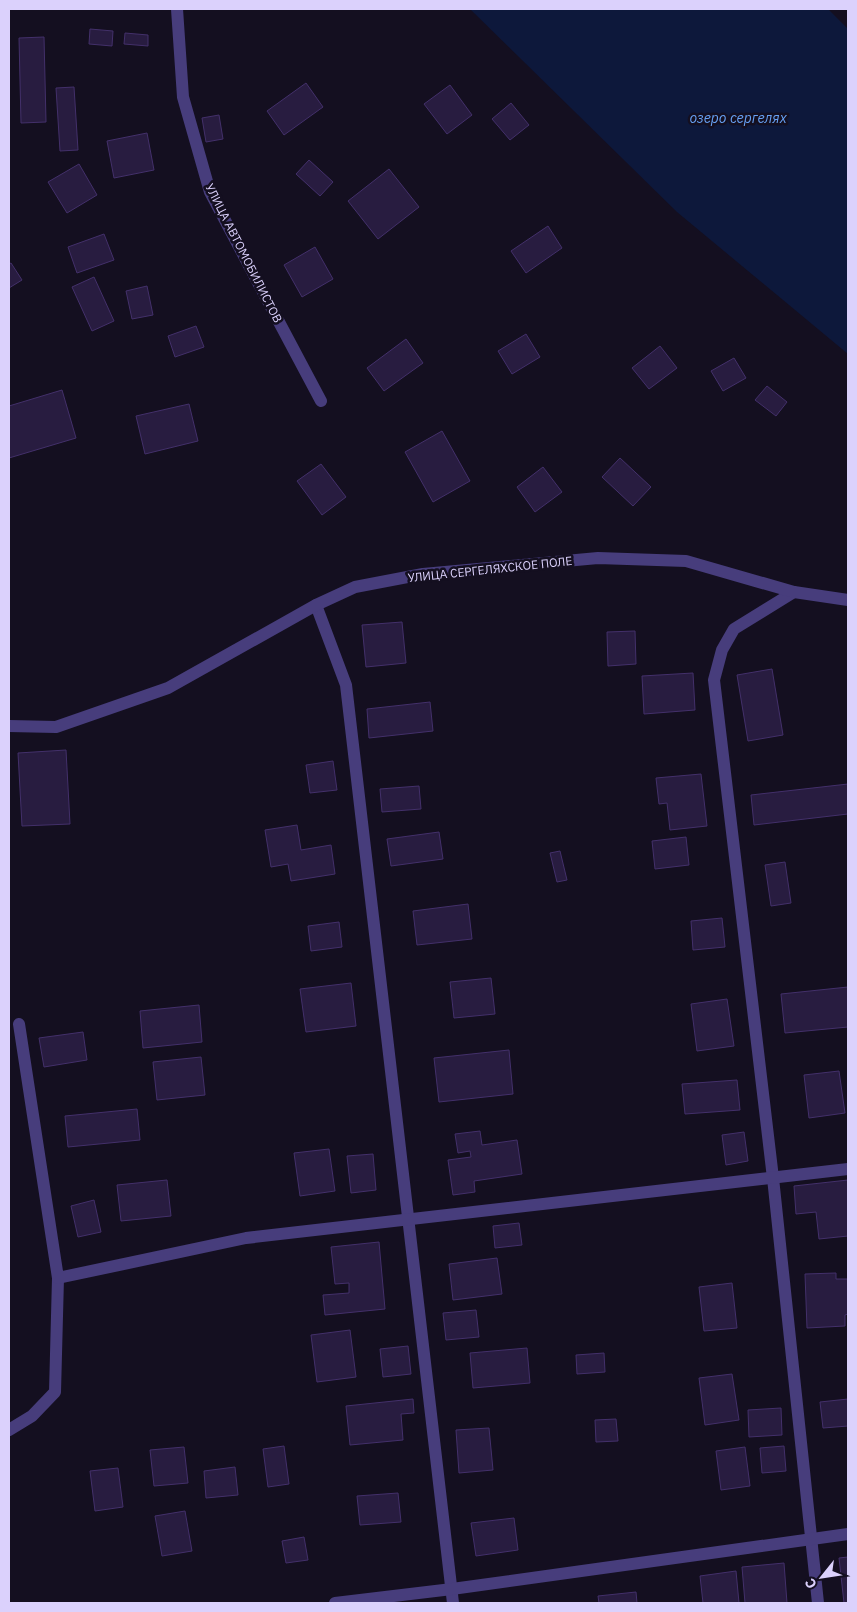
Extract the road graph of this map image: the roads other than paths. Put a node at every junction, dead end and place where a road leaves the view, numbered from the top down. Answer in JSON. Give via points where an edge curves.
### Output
{"nodes":[{"id":1,"x":177,"y":9,"type":"edge"},
{"id":2,"x":322,"y":401,"type":"dead end"},
{"id":3,"x":794,"y":592,"type":"junction"},
{"id":4,"x":848,"y":600,"type":"edge"},
{"id":5,"x":316,"y":605,"type":"junction"},
{"id":6,"x":9,"y":726,"type":"edge"},
{"id":7,"x":19,"y":1024,"type":"dead end"},
{"id":8,"x":848,"y":1169,"type":"edge"},
{"id":9,"x":773,"y":1178,"type":"junction"},
{"id":10,"x":409,"y":1220,"type":"junction"},
{"id":11,"x":58,"y":1278,"type":"junction"},
{"id":12,"x":9,"y":1430,"type":"edge"},
{"id":13,"x":848,"y":1534,"type":"edge"},
{"id":14,"x":811,"y":1538,"type":"junction"},
{"id":15,"x":452,"y":1589,"type":"junction"},
{"id":16,"x":335,"y":1603,"type":"edge"},
{"id":17,"x":453,"y":1603,"type":"edge"},
{"id":18,"x":818,"y":1603,"type":"edge"}],
"edges":[{"from":1,"to":2,"type":"street","name":"УЛИЦА АВТОМОБИЛИСТОВ","via":[[183,97],[210,192]]},
{"from":3,"to":4,"type":"street","name":"УЛИЦА СЕРГЕЛЯХСКОЕ ПОЛЕ"},
{"from":3,"to":5,"type":"street","name":"УЛИЦА СЕРГЕЛЯХСКОЕ ПОЛЕ","via":[[686,561],[598,558],[423,574],[355,587]]},
{"from":3,"to":9,"type":"street","via":[[734,629],[722,650],[714,680]]},
{"from":5,"to":6,"type":"street","name":"УЛИЦА СЕРГЕЛЯХСКОЕ ПОЛЕ","via":[[168,688],[56,726]]},
{"from":5,"to":10,"type":"street","via":[[346,685]]},
{"from":7,"to":11,"type":"street"},
{"from":8,"to":9,"type":"street"},
{"from":9,"to":10,"type":"street"},
{"from":9,"to":14,"type":"street"},
{"from":10,"to":11,"type":"street","via":[[246,1238]]},
{"from":10,"to":15,"type":"street"},
{"from":11,"to":12,"type":"street","via":[[55,1392],[32,1416]]},
{"from":13,"to":14,"type":"street"},
{"from":14,"to":15,"type":"street"},
{"from":14,"to":18,"type":"street"},
{"from":15,"to":16,"type":"street"},
{"from":15,"to":17,"type":"street"}]}
